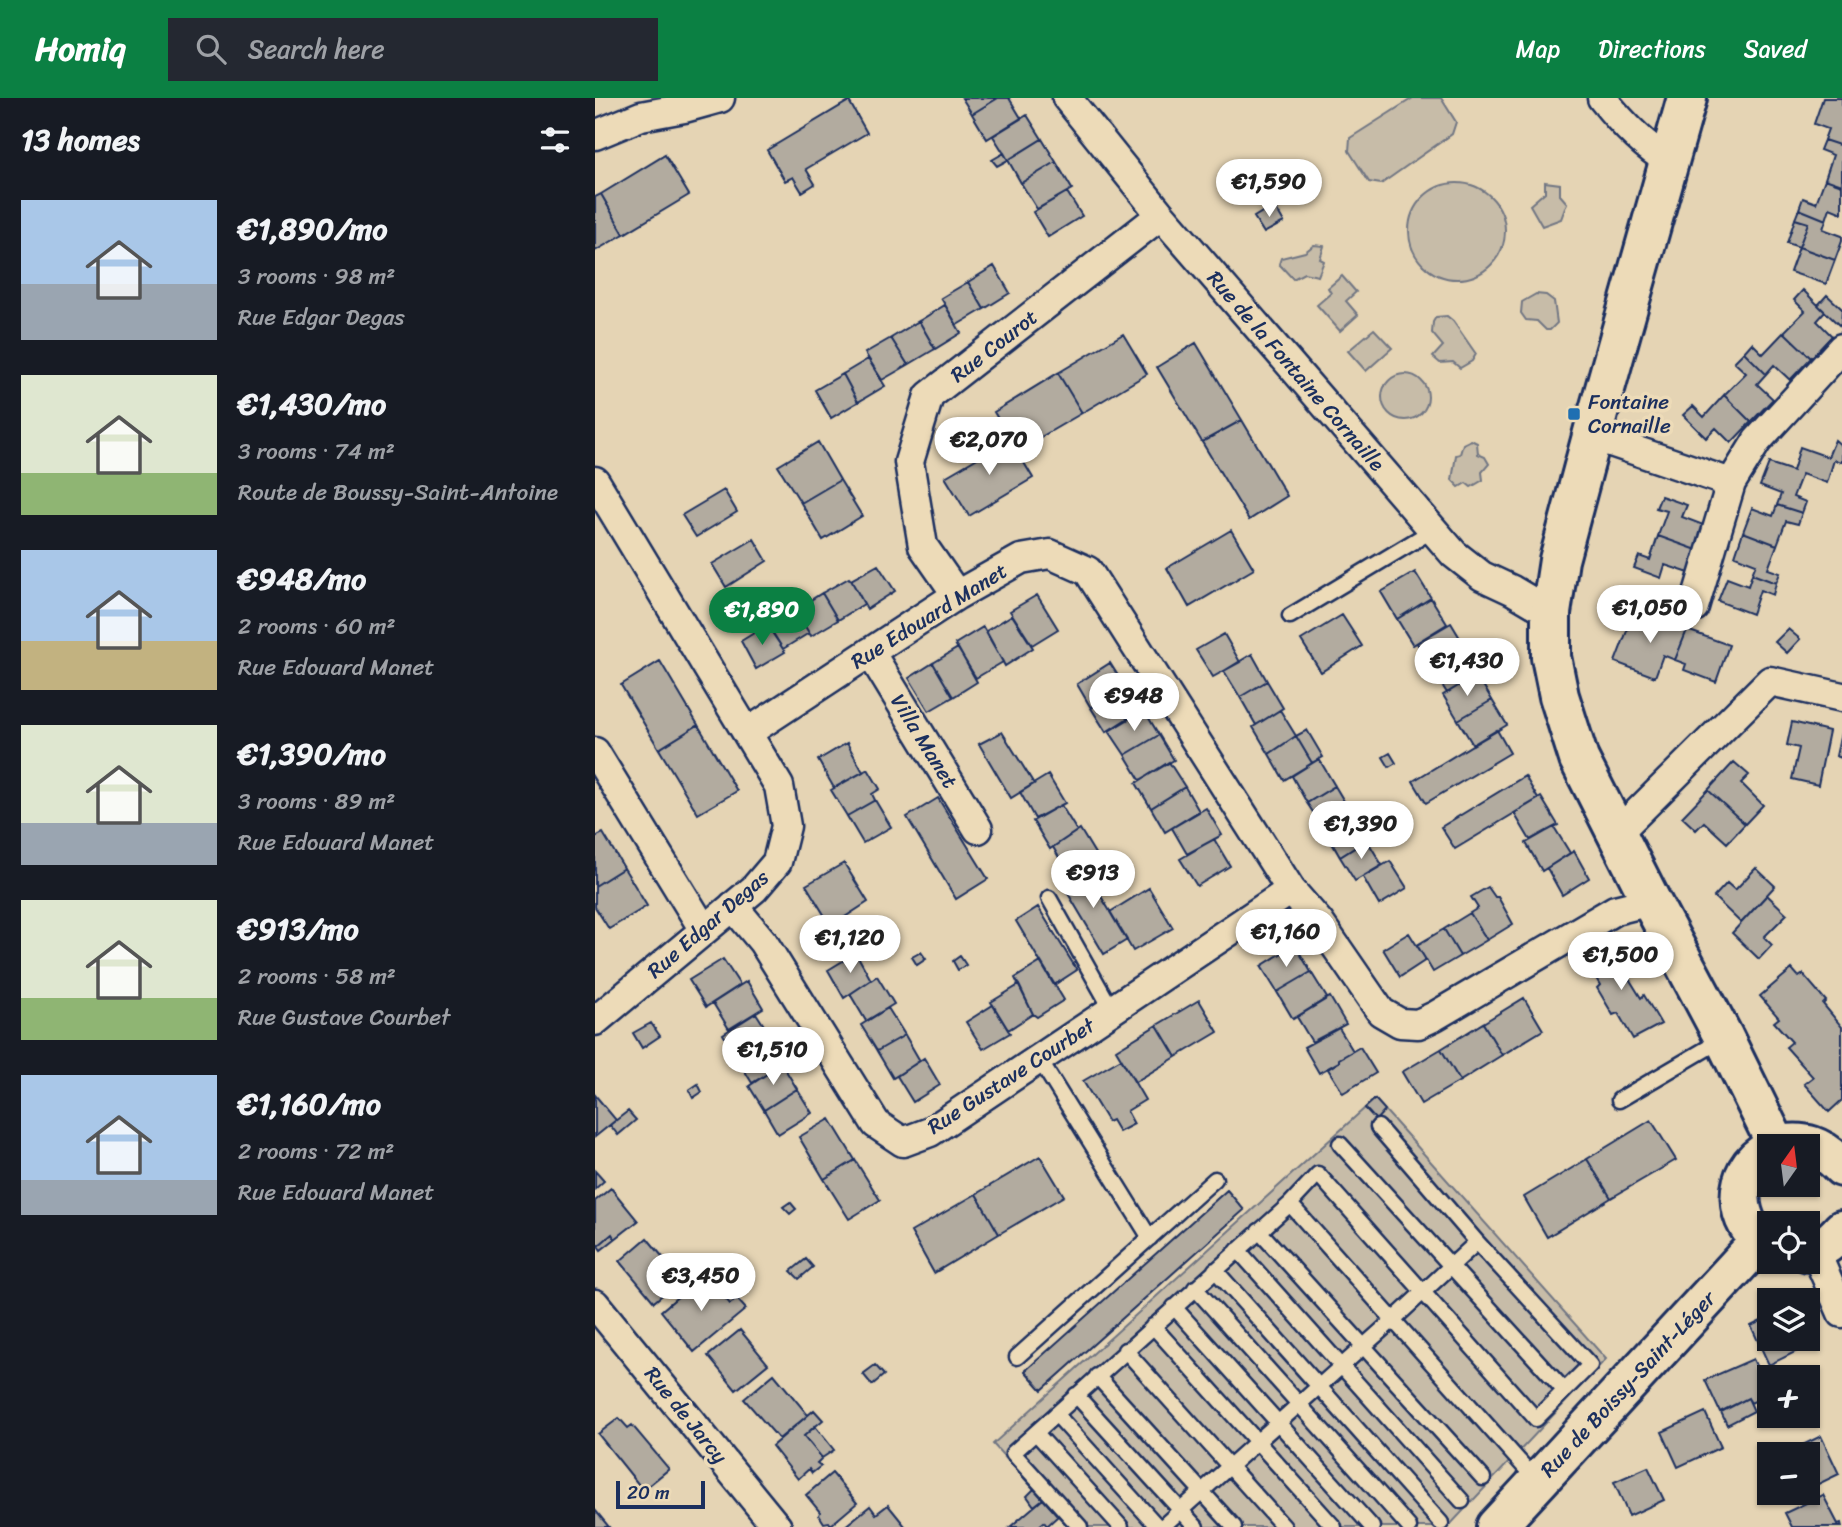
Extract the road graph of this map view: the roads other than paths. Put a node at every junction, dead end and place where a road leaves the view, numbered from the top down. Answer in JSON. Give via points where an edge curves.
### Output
{"nodes":[{"id":1,"x":720,"y":98,"type":"edge"},
{"id":2,"x":1067,"y":98,"type":"edge"},
{"id":3,"x":1687,"y":98,"type":"edge"},
{"id":4,"x":1615,"y":105,"type":"edge"},
{"id":5,"x":595,"y":135,"type":"edge"},
{"id":6,"x":1668,"y":161,"type":"junction"},
{"id":7,"x":1161,"y":215,"type":"junction"},
{"id":8,"x":1842,"y":348,"type":"edge"},
{"id":9,"x":1593,"y":436,"type":"junction"},
{"id":10,"x":595,"y":481,"type":"edge"},
{"id":11,"x":1731,"y":483,"type":"junction"},
{"id":12,"x":1433,"y":530,"type":"junction"},
{"id":13,"x":957,"y":595,"type":"junction"},
{"id":14,"x":1694,"y":607,"type":"dead end"},
{"id":15,"x":1551,"y":613,"type":"junction"},
{"id":16,"x":1290,"y":615,"type":"dead end"},
{"id":17,"x":870,"y":652,"type":"junction"},
{"id":18,"x":1842,"y":697,"type":"edge"},
{"id":19,"x":747,"y":733,"type":"junction"},
{"id":20,"x":595,"y":752,"type":"edge"},
{"id":21,"x":978,"y":829,"type":"dead end"},
{"id":22,"x":1616,"y":834,"type":"junction"},
{"id":23,"x":1291,"y":890,"type":"junction"},
{"id":24,"x":1049,"y":898,"type":"dead end"},
{"id":25,"x":1651,"y":901,"type":"junction"},
{"id":26,"x":733,"y":906,"type":"junction"},
{"id":27,"x":704,"y":930,"type":"junction"},
{"id":28,"x":1112,"y":1010,"type":"junction"},
{"id":29,"x":595,"y":1021,"type":"edge"},
{"id":30,"x":1724,"y":1038,"type":"junction"},
{"id":31,"x":1039,"y":1059,"type":"junction"},
{"id":32,"x":1619,"y":1100,"type":"dead end"},
{"id":33,"x":1378,"y":1128,"type":"dead end"},
{"id":34,"x":1771,"y":1134,"type":"edge"},
{"id":35,"x":1340,"y":1144,"type":"dead end"},
{"id":36,"x":1820,"y":1148,"type":"edge"},
{"id":37,"x":1757,"y":1158,"type":"edge"},
{"id":38,"x":1842,"y":1166,"type":"edge"},
{"id":39,"x":1215,"y":1179,"type":"dead end"},
{"id":40,"x":1290,"y":1204,"type":"junction"},
{"id":41,"x":1259,"y":1231,"type":"junction"},
{"id":42,"x":1757,"y":1236,"type":"edge"},
{"id":43,"x":1150,"y":1238,"type":"junction"},
{"id":44,"x":1477,"y":1242,"type":"junction"},
{"id":45,"x":1822,"y":1244,"type":"edge"},
{"id":46,"x":1238,"y":1250,"type":"junction"},
{"id":47,"x":1757,"y":1252,"type":"edge"},
{"id":48,"x":1451,"y":1266,"type":"junction"},
{"id":49,"x":1215,"y":1270,"type":"junction"},
{"id":50,"x":1195,"y":1288,"type":"junction"},
{"id":51,"x":1423,"y":1292,"type":"junction"},
{"id":52,"x":595,"y":1304,"type":"edge"},
{"id":53,"x":1174,"y":1307,"type":"junction"},
{"id":54,"x":1842,"y":1313,"type":"edge"},
{"id":55,"x":1393,"y":1320,"type":"junction"},
{"id":56,"x":1153,"y":1326,"type":"junction"},
{"id":57,"x":1364,"y":1346,"type":"junction"},
{"id":58,"x":1125,"y":1350,"type":"junction"},
{"id":59,"x":1017,"y":1357,"type":"dead end"},
{"id":60,"x":1342,"y":1366,"type":"junction"},
{"id":61,"x":1097,"y":1376,"type":"junction"},
{"id":62,"x":1319,"y":1386,"type":"junction"},
{"id":63,"x":1564,"y":1390,"type":"junction"},
{"id":64,"x":1076,"y":1395,"type":"junction"},
{"id":65,"x":1299,"y":1404,"type":"junction"},
{"id":66,"x":1056,"y":1414,"type":"junction"},
{"id":67,"x":1278,"y":1423,"type":"junction"},
{"id":68,"x":1035,"y":1433,"type":"junction"},
{"id":69,"x":1257,"y":1442,"type":"junction"},
{"id":70,"x":1230,"y":1466,"type":"junction"},
{"id":71,"x":1483,"y":1478,"type":"dead end"},
{"id":72,"x":1538,"y":1482,"type":"junction"},
{"id":73,"x":1202,"y":1492,"type":"junction"},
{"id":74,"x":1462,"y":1501,"type":"dead end"},
{"id":75,"x":1181,"y":1510,"type":"junction"},
{"id":76,"x":1441,"y":1523,"type":"dead end"},
{"id":77,"x":1502,"y":1525,"type":"edge"},
{"id":78,"x":777,"y":1527,"type":"edge"},
{"id":79,"x":1080,"y":1527,"type":"edge"},
{"id":80,"x":1121,"y":1527,"type":"edge"},
{"id":81,"x":1160,"y":1527,"type":"edge"},
{"id":82,"x":1196,"y":1527,"type":"edge"},
{"id":83,"x":1234,"y":1527,"type":"edge"},
{"id":84,"x":1285,"y":1527,"type":"edge"},
{"id":85,"x":1334,"y":1527,"type":"edge"},
{"id":86,"x":1372,"y":1527,"type":"edge"},
{"id":87,"x":1409,"y":1527,"type":"edge"}],
"edges":[{"from":1,"to":5,"type":"street","via":[[684,108],[639,111]]},
{"from":2,"to":7,"type":"street","name":"Rue de la Fontaine Cornaille"},
{"from":3,"to":6,"type":"main road"},
{"from":4,"to":6,"type":"street","via":[[1654,153]]},
{"from":6,"to":9,"type":"main road"},
{"from":7,"to":12,"type":"street","name":"Rue de la Fontaine Cornaille"},
{"from":7,"to":13,"type":"street","name":"Rue Courot","via":[[929,396],[909,462],[923,545]]},
{"from":8,"to":11,"type":"street","via":[[1757,442]]},
{"from":9,"to":11,"type":"street"},
{"from":9,"to":15,"type":"main road","via":[[1559,560]]},
{"from":10,"to":19,"type":"street","name":"Rue Edgar Degas"},
{"from":11,"to":14,"type":"street"},
{"from":12,"to":15,"type":"street","name":"Rue de la Fontaine Cornaille","via":[[1482,576]]},
{"from":12,"to":16,"type":"lane"},
{"from":13,"to":17,"type":"street","name":"Rue Edouard Manet"},
{"from":13,"to":23,"type":"street","name":"Rue Edouard Manet","via":[[1021,559],[1050,554],[1089,572]]},
{"from":15,"to":22,"type":"main road","via":[[1559,696],[1579,759]]},
{"from":17,"to":19,"type":"street","name":"Rue Edouard Manet"},
{"from":17,"to":21,"type":"street","name":"Villa Manet"},
{"from":18,"to":22,"type":"street","via":[[1770,681]]},
{"from":19,"to":26,"type":"street","name":"Rue Edgar Degas","via":[[779,786],[786,826],[777,862]]},
{"from":20,"to":27,"type":"street"},
{"from":22,"to":25,"type":"main road"},
{"from":23,"to":25,"type":"street","name":"Rue Edouard Manet","via":[[1319,922],[1381,1012],[1400,1023],[1418,1024],[1615,910]]},
{"from":23,"to":28,"type":"street","name":"Rue Gustave Courbet"},
{"from":24,"to":28,"type":"lane"},
{"from":25,"to":30,"type":"main road"},
{"from":26,"to":27,"type":"street","name":"Rue Edgar Degas"},
{"from":26,"to":31,"type":"street","name":"Rue Gustave Courbet","via":[[763,942],[876,1125],[903,1142],[930,1132]]},
{"from":27,"to":29,"type":"street","name":"Rue Edgar Degas"},
{"from":28,"to":31,"type":"street","name":"Rue Gustave Courbet"},
{"from":30,"to":32,"type":"lane"},
{"from":30,"to":34,"type":"main road"},
{"from":31,"to":43,"type":"lane"},
{"from":33,"to":44,"type":"lane"},
{"from":35,"to":48,"type":"lane"},
{"from":36,"to":38,"type":"main road"},
{"from":37,"to":42,"type":"main road","via":[[1743,1180],[1740,1197],[1742,1214]]},
{"from":39,"to":43,"type":"lane"},
{"from":40,"to":41,"type":"lane"},
{"from":40,"to":51,"type":"lane","via":[[1318,1174]]},
{"from":40,"to":55,"type":"lane"},
{"from":41,"to":46,"type":"lane"},
{"from":41,"to":57,"type":"lane"},
{"from":43,"to":59,"type":"lane"},
{"from":44,"to":48,"type":"lane"},
{"from":44,"to":63,"type":"lane","via":[[1590,1364]]},
{"from":45,"to":54,"type":"street"},
{"from":46,"to":49,"type":"lane"},
{"from":46,"to":60,"type":"lane"},
{"from":47,"to":72,"type":"main road","name":"Rue de Boissy-Saint-Léger"},
{"from":48,"to":51,"type":"lane"},
{"from":48,"to":63,"type":"lane"},
{"from":49,"to":50,"type":"lane"},
{"from":49,"to":62,"type":"lane"},
{"from":50,"to":53,"type":"lane"},
{"from":50,"to":65,"type":"lane"},
{"from":51,"to":55,"type":"lane"},
{"from":51,"to":63,"type":"lane","via":[[1536,1419]]},
{"from":52,"to":78,"type":"street","name":"Rue de Jarcy"},
{"from":53,"to":56,"type":"lane"},
{"from":53,"to":67,"type":"lane"},
{"from":55,"to":57,"type":"lane"},
{"from":55,"to":72,"type":"lane"},
{"from":56,"to":58,"type":"lane"},
{"from":56,"to":69,"type":"lane"},
{"from":57,"to":60,"type":"lane"},
{"from":57,"to":71,"type":"lane"},
{"from":58,"to":61,"type":"lane"},
{"from":58,"to":70,"type":"lane"},
{"from":60,"to":62,"type":"lane"},
{"from":60,"to":74,"type":"lane"},
{"from":61,"to":64,"type":"lane"},
{"from":61,"to":73,"type":"lane"},
{"from":62,"to":65,"type":"lane"},
{"from":62,"to":76,"type":"lane"},
{"from":64,"to":66,"type":"lane"},
{"from":64,"to":75,"type":"lane"},
{"from":65,"to":67,"type":"lane"},
{"from":65,"to":87,"type":"lane"},
{"from":66,"to":68,"type":"lane"},
{"from":66,"to":81,"type":"lane"},
{"from":67,"to":69,"type":"lane"},
{"from":67,"to":86,"type":"lane"},
{"from":68,"to":79,"type":"lane","via":[[1013,1453]]},
{"from":68,"to":80,"type":"lane"},
{"from":69,"to":70,"type":"lane"},
{"from":69,"to":85,"type":"lane"},
{"from":70,"to":73,"type":"lane"},
{"from":70,"to":84,"type":"lane"},
{"from":72,"to":77,"type":"main road","name":"Rue de Boissy-Saint-Léger"},
{"from":73,"to":75,"type":"lane"},
{"from":73,"to":83,"type":"lane"},
{"from":75,"to":81,"type":"lane"},
{"from":75,"to":82,"type":"lane"}]}
